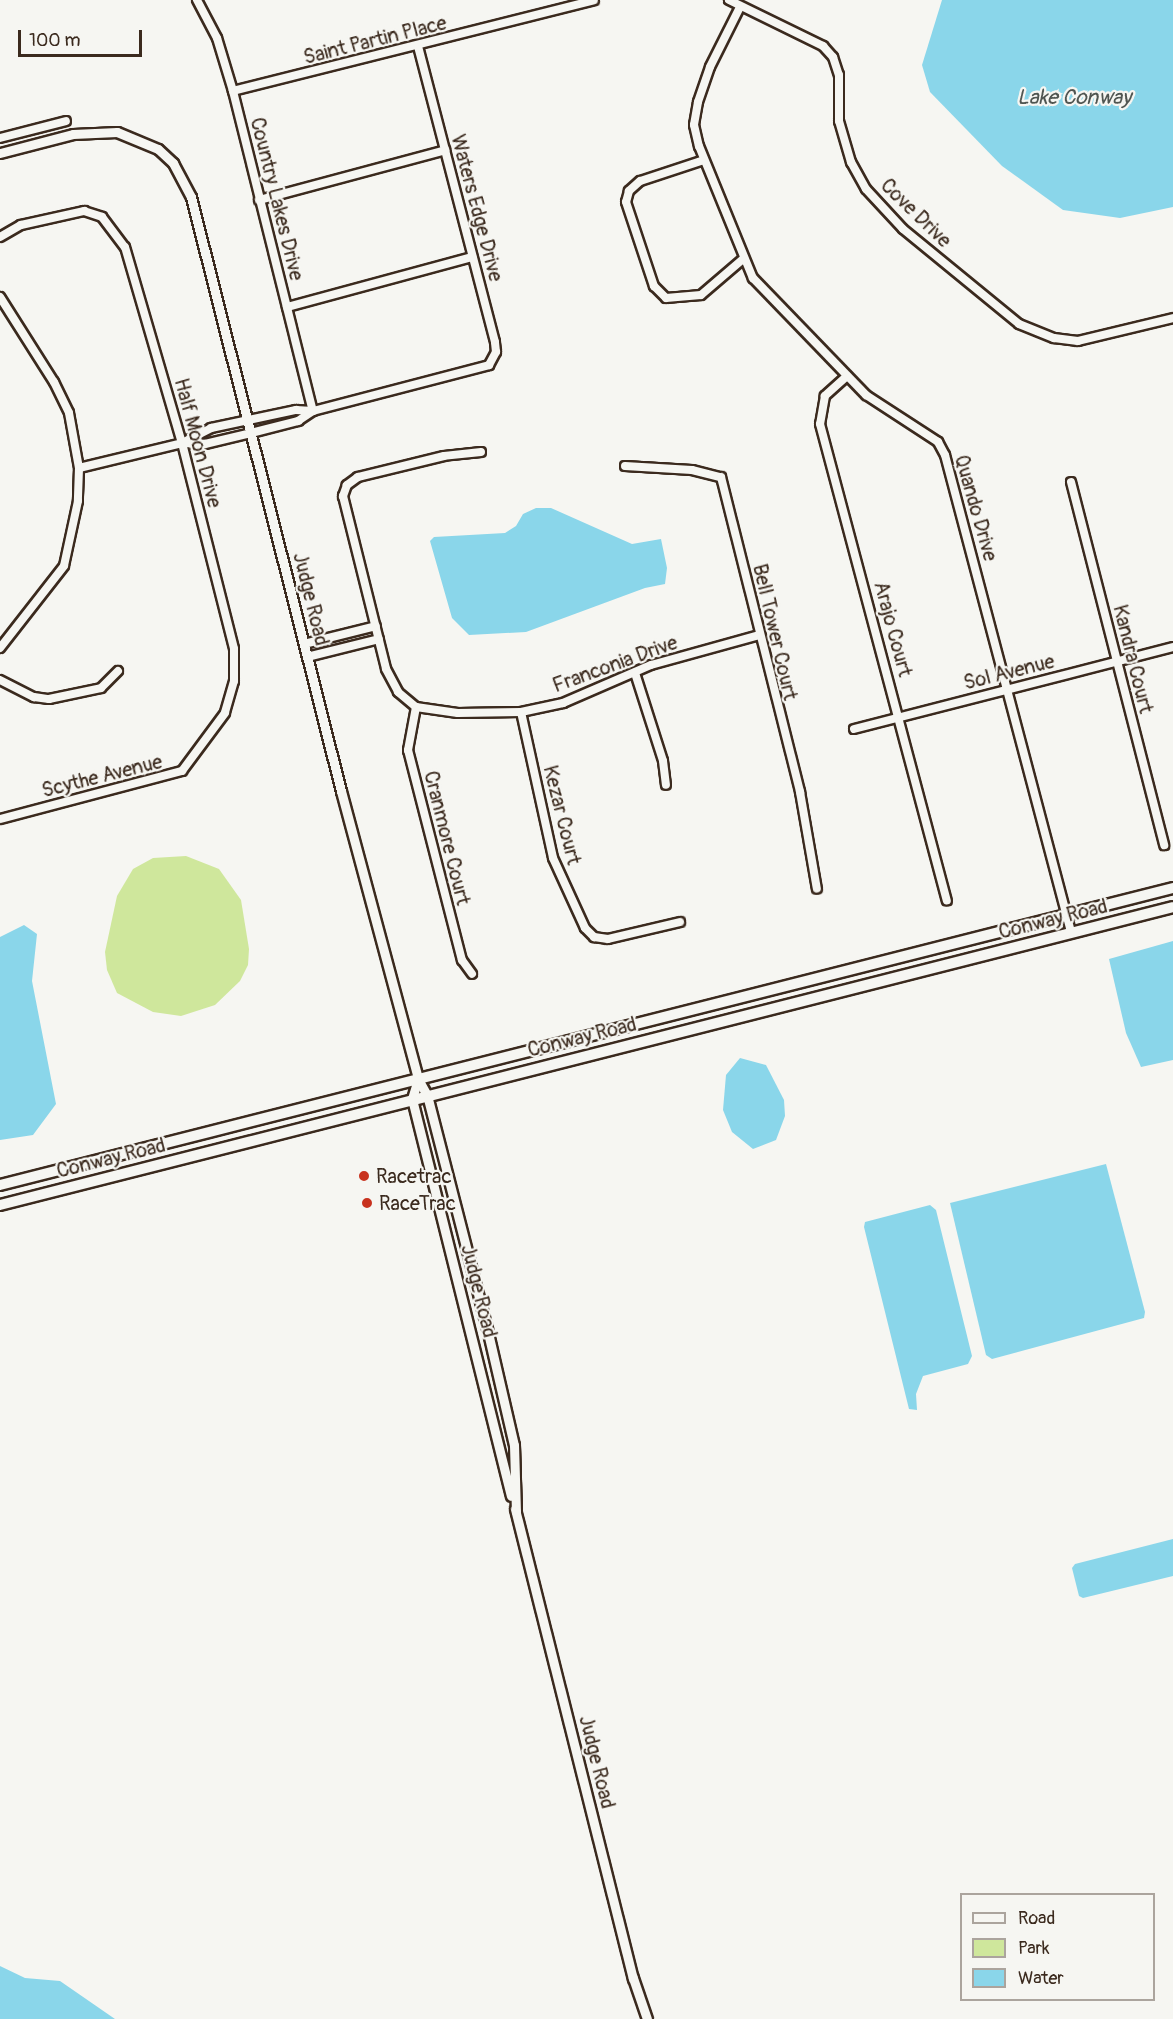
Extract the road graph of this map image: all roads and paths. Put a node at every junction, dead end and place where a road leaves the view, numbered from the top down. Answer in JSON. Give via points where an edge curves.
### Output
{"nodes":[{"id":1,"x":197,"y":0,"type":"edge"},
{"id":2,"x":594,"y":0,"type":"edge"},
{"id":3,"x":729,"y":0,"type":"edge"},
{"id":4,"x":740,"y":7,"type":"junction"},
{"id":5,"x":418,"y":47,"type":"junction"},
{"id":6,"x":233,"y":91,"type":"junction"},
{"id":7,"x":66,"y":121,"type":"dead end"},
{"id":8,"x":0,"y":138,"type":"edge"},
{"id":9,"x":445,"y":150,"type":"junction"},
{"id":10,"x":0,"y":153,"type":"edge"},
{"id":11,"x":704,"y":160,"type":"junction"},
{"id":12,"x":260,"y":200,"type":"junction"},
{"id":13,"x":0,"y":237,"type":"edge"},
{"id":14,"x":472,"y":257,"type":"junction"},
{"id":15,"x":743,"y":259,"type":"junction"},
{"id":16,"x":0,"y":297,"type":"edge"},
{"id":17,"x":287,"y":307,"type":"junction"},
{"id":18,"x":1173,"y":318,"type":"edge"},
{"id":19,"x":848,"y":376,"type":"junction"},
{"id":20,"x":313,"y":411,"type":"junction"},
{"id":21,"x":248,"y":421,"type":"junction"},
{"id":22,"x":211,"y":428,"type":"junction"},
{"id":23,"x":251,"y":433,"type":"junction"},
{"id":24,"x":214,"y":442,"type":"junction"},
{"id":25,"x":183,"y":443,"type":"junction"},
{"id":26,"x":481,"y":452,"type":"dead end"},
{"id":27,"x":625,"y":466,"type":"dead end"},
{"id":28,"x":79,"y":468,"type":"junction"},
{"id":29,"x":1071,"y":482,"type":"dead end"},
{"id":30,"x":376,"y":626,"type":"junction"},
{"id":31,"x":345,"y":633,"type":"junction"},
{"id":32,"x":759,"y":635,"type":"junction"},
{"id":33,"x":379,"y":639,"type":"junction"},
{"id":34,"x":304,"y":644,"type":"junction"},
{"id":35,"x":349,"y":647,"type":"junction"},
{"id":36,"x":1173,"y":647,"type":"edge"},
{"id":37,"x":0,"y":648,"type":"edge"},
{"id":38,"x":234,"y":649,"type":"joint"},
{"id":39,"x":307,"y":657,"type":"junction"},
{"id":40,"x":1117,"y":662,"type":"junction"},
{"id":41,"x":118,"y":671,"type":"dead end"},
{"id":42,"x":635,"y":673,"type":"junction"},
{"id":43,"x":0,"y":681,"type":"edge"},
{"id":44,"x":1009,"y":689,"type":"junction"},
{"id":45,"x":417,"y":707,"type":"junction"},
{"id":46,"x":521,"y":712,"type":"junction"},
{"id":47,"x":899,"y":717,"type":"junction"},
{"id":48,"x":854,"y":729,"type":"dead end"},
{"id":49,"x":666,"y":785,"type":"dead end"},
{"id":50,"x":0,"y":819,"type":"edge"},
{"id":51,"x":1164,"y":845,"type":"dead end"},
{"id":52,"x":1173,"y":888,"type":"edge"},
{"id":53,"x":817,"y":889,"type":"dead end"},
{"id":54,"x":947,"y":900,"type":"dead end"},
{"id":55,"x":1173,"y":907,"type":"edge"},
{"id":56,"x":1067,"y":915,"type":"junction"},
{"id":57,"x":680,"y":922,"type":"dead end"},
{"id":58,"x":1071,"y":933,"type":"junction"},
{"id":59,"x":472,"y":974,"type":"dead end"},
{"id":60,"x":815,"y":978,"type":"junction"},
{"id":61,"x":788,"y":1004,"type":"junction"},
{"id":62,"x":418,"y":1079,"type":"junction"},
{"id":63,"x":428,"y":1095,"type":"junction"},
{"id":64,"x":412,"y":1099,"type":"junction"},
{"id":65,"x":213,"y":1131,"type":"junction"},
{"id":66,"x":185,"y":1157,"type":"junction"},
{"id":67,"x":0,"y":1185,"type":"edge"},
{"id":68,"x":0,"y":1204,"type":"edge"},
{"id":69,"x":516,"y":1512,"type":"junction"},
{"id":70,"x":647,"y":2019,"type":"edge"}],
"edges":[{"from":1,"to":6,"type":"street","name":"Country Lakes Drive","via":[[217,38]]},
{"from":2,"to":5,"type":"street","name":"Saint Partin Place"},
{"from":3,"to":4,"type":"street","name":"Cove Drive"},
{"from":4,"to":11,"type":"street","name":"Quando Drive","via":[[710,67],[698,102],[694,126]]},
{"from":4,"to":18,"type":"street","name":"Cove Drive","via":[[823,46],[833,57],[839,75],[839,121],[850,162],[866,189],[903,229],[1019,324],[1054,338],[1078,341]]},
{"from":5,"to":6,"type":"street","name":"Saint Partin Place"},
{"from":5,"to":9,"type":"street","name":"Waters Edge Drive"},
{"from":6,"to":12,"type":"street","name":"Country Lakes Drive"},
{"from":7,"to":8,"type":"street"},
{"from":9,"to":12,"type":"street"},
{"from":9,"to":14,"type":"street","name":"Waters Edge Drive"},
{"from":10,"to":21,"type":"street","name":"Judge Road","via":[[100,130],[146,142],[173,163],[191,197]]},
{"from":11,"to":15,"type":"street","name":"Quando Drive"},
{"from":11,"to":15,"type":"street","via":[[640,181],[629,191],[626,202],[654,286],[666,298],[700,295]]},
{"from":12,"to":17,"type":"street","name":"Country Lakes Drive"},
{"from":13,"to":25,"type":"street","name":"Half Moon Drive","via":[[21,225],[84,211],[102,217],[125,247]]},
{"from":14,"to":17,"type":"street"},
{"from":14,"to":20,"type":"street","name":"Waters Edge Drive","via":[[495,342],[496,352],[489,365]]},
{"from":15,"to":19,"type":"street","name":"Quando Drive","via":[[753,278]]},
{"from":16,"to":28,"type":"street","via":[[69,413]]},
{"from":17,"to":20,"type":"street","name":"Country Lakes Drive"},
{"from":19,"to":44,"type":"street","name":"Quando Drive","via":[[892,414],[938,442],[945,455]]},
{"from":19,"to":47,"type":"street","name":"Arajo Court","via":[[825,396],[820,423]]},
{"from":20,"to":21,"type":"street","via":[[296,410]]},
{"from":20,"to":23,"type":"street","via":[[298,421]]},
{"from":21,"to":22,"type":"street"},
{"from":21,"to":23,"type":"street","name":"Judge Road"},
{"from":22,"to":24,"type":"street"},
{"from":22,"to":25,"type":"street"},
{"from":23,"to":24,"type":"street"},
{"from":23,"to":34,"type":"street","name":"Judge Road"},
{"from":24,"to":25,"type":"street"},
{"from":25,"to":28,"type":"street"},
{"from":25,"to":38,"type":"street","name":"Half Moon Drive"},
{"from":26,"to":30,"type":"street","via":[[358,477],[347,485],[344,496]]},
{"from":27,"to":32,"type":"street","name":"Bell Tower Court","via":[[692,470],[721,477]]},
{"from":28,"to":37,"type":"street","via":[[78,501],[64,566]]},
{"from":29,"to":40,"type":"street","name":"Kandra Court"},
{"from":30,"to":31,"type":"street"},
{"from":30,"to":33,"type":"street"},
{"from":31,"to":34,"type":"street"},
{"from":31,"to":35,"type":"street"},
{"from":32,"to":42,"type":"street","name":"Franconia Drive"},
{"from":32,"to":53,"type":"street","name":"Bell Tower Court","via":[[800,792]]},
{"from":33,"to":35,"type":"street"},
{"from":33,"to":45,"type":"street","via":[[386,669],[398,692]]},
{"from":34,"to":39,"type":"street","name":"Judge Road"},
{"from":35,"to":39,"type":"street"},
{"from":36,"to":40,"type":"street","name":"Sol Avenue"},
{"from":38,"to":50,"type":"street","name":"Scythe Avenue","via":[[234,681],[225,713],[182,771]]},
{"from":39,"to":62,"type":"street","name":"Judge Road"},
{"from":40,"to":44,"type":"street","name":"Sol Avenue"},
{"from":40,"to":51,"type":"street","name":"Kandra Court"},
{"from":41,"to":43,"type":"street","via":[[101,688],[49,699],[34,697]]},
{"from":42,"to":46,"type":"street","name":"Franconia Drive","via":[[563,703]]},
{"from":42,"to":49,"type":"street","via":[[663,760]]},
{"from":44,"to":47,"type":"street","name":"Sol Avenue"},
{"from":44,"to":56,"type":"street","name":"Quando Drive"},
{"from":45,"to":46,"type":"street","name":"Franconia Drive","via":[[458,713]]},
{"from":45,"to":59,"type":"street","name":"Cranmore Court","via":[[408,750],[462,960]]},
{"from":46,"to":57,"type":"street","name":"Kezar Court","via":[[553,858],[585,928],[594,937],[608,939]]},
{"from":47,"to":48,"type":"street","name":"Sol Avenue"},
{"from":47,"to":54,"type":"street","name":"Arajo Court"},
{"from":52,"to":56,"type":"main road","name":"Conway Road"},
{"from":55,"to":58,"type":"main road","name":"Conway Road"},
{"from":56,"to":58,"type":"street","name":"Quando Drive"},
{"from":56,"to":60,"type":"main road","name":"Conway Road"},
{"from":58,"to":61,"type":"main road","name":"Conway Road"},
{"from":60,"to":61,"type":"main road"},
{"from":60,"to":62,"type":"main road","name":"Conway Road"},
{"from":61,"to":63,"type":"main road","name":"Conway Road"},
{"from":62,"to":63,"type":"street","name":"Judge Road"},
{"from":62,"to":64,"type":"street"},
{"from":62,"to":65,"type":"main road","name":"Conway Road"},
{"from":63,"to":64,"type":"main road","name":"Conway Road"},
{"from":63,"to":69,"type":"street","name":"Judge Road","via":[[514,1444]]},
{"from":64,"to":66,"type":"main road","name":"Conway Road"},
{"from":64,"to":69,"type":"street","name":"Judge Road"},
{"from":65,"to":66,"type":"main road","via":[[194,1144]]},
{"from":65,"to":67,"type":"main road","name":"Conway Road"},
{"from":66,"to":68,"type":"main road","name":"Conway Road"},
{"from":69,"to":70,"type":"street","name":"Judge Road","via":[[633,1978]]}]}
